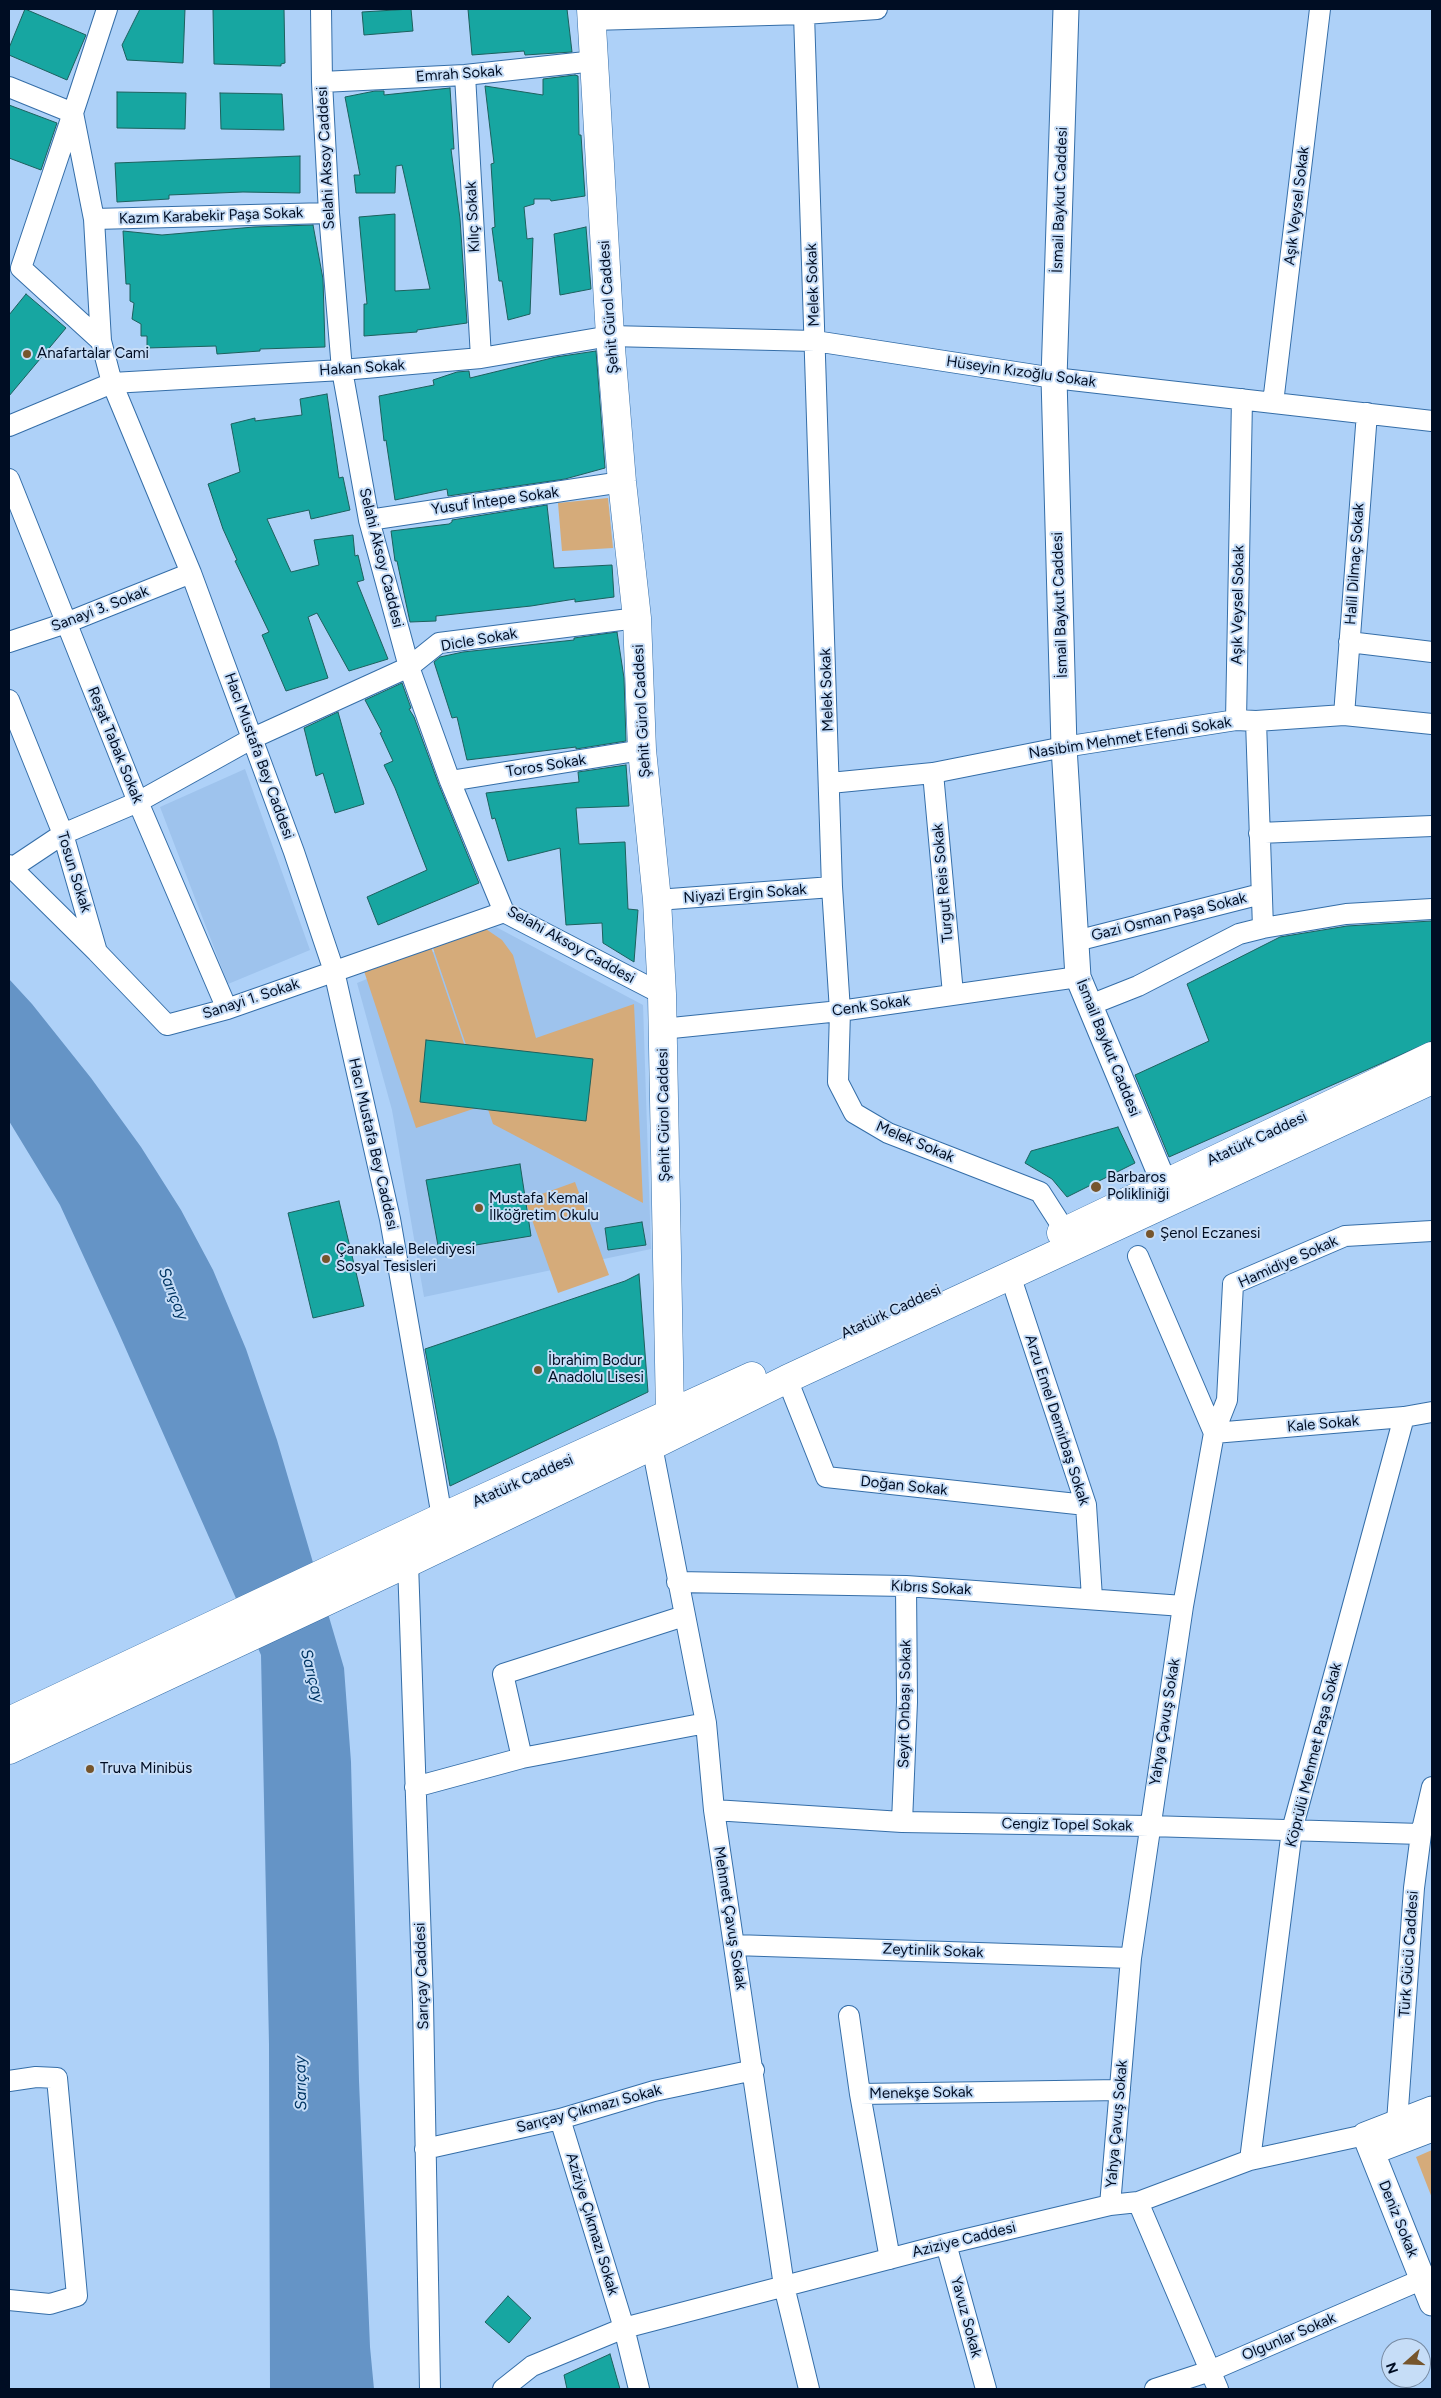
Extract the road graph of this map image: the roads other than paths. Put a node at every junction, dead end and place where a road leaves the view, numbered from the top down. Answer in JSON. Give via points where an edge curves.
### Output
{"nodes":[{"id":1,"x":107,"y":9,"type":"edge"},
{"id":2,"x":321,"y":9,"type":"edge"},
{"id":3,"x":878,"y":9,"type":"edge"},
{"id":4,"x":1066,"y":9,"type":"edge"},
{"id":5,"x":1320,"y":9,"type":"edge"},
{"id":6,"x":591,"y":14,"type":"edge"},
{"id":7,"x":804,"y":14,"type":"junction"},
{"id":8,"x":595,"y":61,"type":"junction"},
{"id":9,"x":465,"y":75,"type":"junction"},
{"id":10,"x":322,"y":82,"type":"junction"},
{"id":11,"x":9,"y":87,"type":"edge"},
{"id":12,"x":73,"y":113,"type":"junction"},
{"id":13,"x":329,"y":213,"type":"junction"},
{"id":14,"x":94,"y":220,"type":"junction"},
{"id":15,"x":15,"y":267,"type":"edge"},
{"id":16,"x":610,"y":336,"type":"junction"},
{"id":17,"x":101,"y":341,"type":"junction"},
{"id":18,"x":815,"y":341,"type":"junction"},
{"id":19,"x":481,"y":358,"type":"junction"},
{"id":20,"x":342,"y":370,"type":"junction"},
{"id":21,"x":1054,"y":378,"type":"junction"},
{"id":22,"x":112,"y":384,"type":"junction"},
{"id":23,"x":1242,"y":399,"type":"junction"},
{"id":24,"x":1274,"y":402,"type":"junction"},
{"id":25,"x":1367,"y":413,"type":"junction"},
{"id":26,"x":1432,"y":421,"type":"edge"},
{"id":27,"x":9,"y":426,"type":"edge"},
{"id":28,"x":9,"y":479,"type":"edge"},
{"id":29,"x":622,"y":482,"type":"junction"},
{"id":30,"x":369,"y":520,"type":"junction"},
{"id":31,"x":191,"y":573,"type":"junction"},
{"id":32,"x":637,"y":618,"type":"junction"},
{"id":33,"x":66,"y":623,"type":"junction"},
{"id":34,"x":9,"y":642,"type":"edge"},
{"id":35,"x":1349,"y":642,"type":"junction"},
{"id":36,"x":1432,"y":652,"type":"edge"},
{"id":37,"x":409,"y":667,"type":"junction"},
{"id":38,"x":9,"y":700,"type":"edge"},
{"id":39,"x":1344,"y":714,"type":"junction"},
{"id":40,"x":1236,"y":720,"type":"junction"},
{"id":41,"x":1256,"y":721,"type":"junction"},
{"id":42,"x":1432,"y":724,"type":"edge"},
{"id":43,"x":252,"y":738,"type":"junction"},
{"id":44,"x":1064,"y":747,"type":"junction"},
{"id":45,"x":642,"y":750,"type":"junction"},
{"id":46,"x":933,"y":773,"type":"junction"},
{"id":47,"x":450,"y":781,"type":"junction"},
{"id":48,"x":830,"y":783,"type":"junction"},
{"id":49,"x":138,"y":802,"type":"junction"},
{"id":50,"x":1432,"y":826,"type":"edge"},
{"id":51,"x":1259,"y":833,"type":"junction"},
{"id":52,"x":63,"y":834,"type":"junction"},
{"id":53,"x":10,"y":867,"type":"edge"},
{"id":54,"x":832,"y":887,"type":"junction"},
{"id":55,"x":1261,"y":894,"type":"junction"},
{"id":56,"x":657,"y":900,"type":"junction"},
{"id":57,"x":1432,"y":909,"type":"edge"},
{"id":58,"x":504,"y":912,"type":"junction"},
{"id":59,"x":1263,"y":928,"type":"junction"},
{"id":60,"x":1076,"y":941,"type":"junction"},
{"id":61,"x":97,"y":952,"type":"junction"},
{"id":62,"x":334,"y":971,"type":"junction"},
{"id":63,"x":1078,"y":977,"type":"junction"},
{"id":64,"x":662,"y":994,"type":"junction"},
{"id":65,"x":953,"y":994,"type":"junction"},
{"id":66,"x":1090,"y":1005,"type":"junction"},
{"id":67,"x":227,"y":1010,"type":"junction"},
{"id":68,"x":840,"y":1011,"type":"junction"},
{"id":69,"x":167,"y":1025,"type":"joint"},
{"id":70,"x":662,"y":1029,"type":"junction"},
{"id":71,"x":1432,"y":1056,"type":"edge"},
{"id":72,"x":1432,"y":1080,"type":"edge"},
{"id":73,"x":1164,"y":1183,"type":"junction"},
{"id":74,"x":1065,"y":1231,"type":"junction"},
{"id":75,"x":1432,"y":1231,"type":"edge"},
{"id":76,"x":1138,"y":1256,"type":"dead end"},
{"id":77,"x":1010,"y":1274,"type":"junction"},
{"id":78,"x":787,"y":1379,"type":"junction"},
{"id":79,"x":1432,"y":1412,"type":"edge"},
{"id":80,"x":670,"y":1414,"type":"junction"},
{"id":81,"x":1404,"y":1417,"type":"junction"},
{"id":82,"x":1214,"y":1433,"type":"junction"},
{"id":83,"x":652,"y":1446,"type":"junction"},
{"id":84,"x":1086,"y":1505,"type":"junction"},
{"id":85,"x":442,"y":1517,"type":"junction"},
{"id":86,"x":408,"y":1563,"type":"junction"},
{"id":87,"x":352,"y":1574,"type":"junction"},
{"id":88,"x":678,"y":1582,"type":"junction"},
{"id":89,"x":906,"y":1586,"type":"junction"},
{"id":90,"x":1092,"y":1598,"type":"junction"},
{"id":91,"x":1183,"y":1606,"type":"junction"},
{"id":92,"x":684,"y":1616,"type":"junction"},
{"id":93,"x":9,"y":1721,"type":"edge"},
{"id":94,"x":706,"y":1723,"type":"junction"},
{"id":95,"x":9,"y":1750,"type":"edge"},
{"id":96,"x":522,"y":1758,"type":"junction"},
{"id":97,"x":415,"y":1787,"type":"junction"},
{"id":98,"x":1432,"y":1787,"type":"edge"},
{"id":99,"x":714,"y":1810,"type":"junction"},
{"id":100,"x":902,"y":1822,"type":"junction"},
{"id":101,"x":1149,"y":1826,"type":"junction"},
{"id":102,"x":1292,"y":1830,"type":"junction"},
{"id":103,"x":1421,"y":1834,"type":"junction"},
{"id":104,"x":1423,"y":1887,"type":"edge"},
{"id":105,"x":734,"y":1945,"type":"junction"},
{"id":106,"x":1131,"y":1958,"type":"junction"},
{"id":107,"x":849,"y":2016,"type":"dead end"},
{"id":108,"x":754,"y":2070,"type":"junction"},
{"id":109,"x":9,"y":2081,"type":"edge"},
{"id":110,"x":1120,"y":2090,"type":"junction"},
{"id":111,"x":860,"y":2094,"type":"junction"},
{"id":112,"x":1432,"y":2109,"type":"edge"},
{"id":113,"x":560,"y":2119,"type":"junction"},
{"id":114,"x":1397,"y":2122,"type":"junction"},
{"id":115,"x":1432,"y":2129,"type":"edge"},
{"id":116,"x":1368,"y":2144,"type":"junction"},
{"id":117,"x":425,"y":2149,"type":"junction"},
{"id":118,"x":1250,"y":2160,"type":"junction"},
{"id":119,"x":1138,"y":2202,"type":"junction"},
{"id":120,"x":1110,"y":2205,"type":"junction"},
{"id":121,"x":946,"y":2244,"type":"junction"},
{"id":122,"x":890,"y":2259,"type":"junction"},
{"id":123,"x":1422,"y":2279,"type":"junction"},
{"id":124,"x":784,"y":2286,"type":"junction"},
{"id":125,"x":9,"y":2300,"type":"edge"},
{"id":126,"x":1432,"y":2303,"type":"edge"},
{"id":127,"x":624,"y":2328,"type":"junction"},
{"id":128,"x":1210,"y":2371,"type":"junction"},
{"id":129,"x":430,"y":2389,"type":"edge"},
{"id":130,"x":503,"y":2389,"type":"edge"},
{"id":131,"x":638,"y":2389,"type":"edge"},
{"id":132,"x":809,"y":2389,"type":"edge"},
{"id":133,"x":986,"y":2389,"type":"edge"},
{"id":134,"x":1154,"y":2389,"type":"edge"},
{"id":135,"x":1218,"y":2389,"type":"edge"}],
"edges":[{"from":1,"to":12,"type":"street","name":"Hacı Mustafa Bey Caddesi"},
{"from":2,"to":10,"type":"street","name":"Selahi Aksoy Caddesi"},
{"from":3,"to":7,"type":"street"},
{"from":4,"to":21,"type":"street","name":"İsmail Baykut Caddesi"},
{"from":5,"to":24,"type":"street","name":"Aşık Veysel Sokak"},
{"from":6,"to":7,"type":"street"},
{"from":6,"to":8,"type":"main road","name":"Şehit Gürol Caddesi"},
{"from":7,"to":18,"type":"street","name":"Melek Sokak"},
{"from":8,"to":9,"type":"street","name":"Emrah Sokak"},
{"from":8,"to":16,"type":"main road","name":"Şehit Gürol Caddesi"},
{"from":9,"to":10,"type":"street","name":"Emrah Sokak"},
{"from":9,"to":19,"type":"street","name":"Kılıç Sokak"},
{"from":10,"to":13,"type":"street","name":"Selahi Aksoy Caddesi"},
{"from":11,"to":12,"type":"street"},
{"from":12,"to":14,"type":"street","name":"Hacı Mustafa Bey Caddesi"},
{"from":12,"to":15,"type":"street"},
{"from":13,"to":14,"type":"street","name":"Kazım Karabekir Paşa Sokak"},
{"from":13,"to":20,"type":"street","name":"Selahi Aksoy Caddesi"},
{"from":14,"to":17,"type":"street","name":"Hacı Mustafa Bey Caddesi"},
{"from":15,"to":17,"type":"street"},
{"from":16,"to":18,"type":"street","name":"Hüseyin Kızoğlu Sokak"},
{"from":16,"to":19,"type":"street","name":"Hakan Sokak"},
{"from":16,"to":29,"type":"main road","name":"Şehit Gürol Caddesi"},
{"from":17,"to":22,"type":"street","name":"Hacı Mustafa Bey Caddesi"},
{"from":18,"to":21,"type":"street","name":"Hüseyin Kızoğlu Sokak"},
{"from":18,"to":48,"type":"street","name":"Melek Sokak"},
{"from":19,"to":20,"type":"street","name":"Hakan Sokak"},
{"from":20,"to":22,"type":"street","name":"Hakan Sokak"},
{"from":20,"to":30,"type":"street","name":"Selahi Aksoy Caddesi"},
{"from":21,"to":23,"type":"street","name":"Hüseyin Kızoğlu Sokak"},
{"from":21,"to":44,"type":"street","name":"İsmail Baykut Caddesi"},
{"from":22,"to":27,"type":"street","name":"Hakan Sokak"},
{"from":22,"to":31,"type":"street","name":"Hacı Mustafa Bey Caddesi"},
{"from":23,"to":24,"type":"street","name":"Hüseyin Kızoğlu Sokak"},
{"from":23,"to":40,"type":"street","name":"Aşık Veysel Sokak"},
{"from":24,"to":25,"type":"street","name":"Hüseyin Kızoğlu Sokak"},
{"from":25,"to":26,"type":"street","name":"Hüseyin Kızoğlu Sokak"},
{"from":25,"to":35,"type":"street","name":"Halil Dilmaç Sokak"},
{"from":28,"to":33,"type":"street","name":"Reşat Tabak Sokak"},
{"from":29,"to":30,"type":"street","name":"Yusuf İntepe Sokak"},
{"from":29,"to":32,"type":"main road","name":"Şehit Gürol Caddesi"},
{"from":30,"to":37,"type":"street","name":"Selahi Aksoy Caddesi"},
{"from":31,"to":33,"type":"street","name":"Sanayi 3. Sokak"},
{"from":31,"to":43,"type":"street","name":"Hacı Mustafa Bey Caddesi"},
{"from":32,"to":37,"type":"street","name":"Dicle Sokak","via":[[439,643]]},
{"from":32,"to":45,"type":"main road","name":"Şehit Gürol Caddesi"},
{"from":33,"to":34,"type":"street","name":"Sanayi 3. Sokak"},
{"from":33,"to":49,"type":"street","name":"Reşat Tabak Sokak"},
{"from":35,"to":36,"type":"street"},
{"from":35,"to":39,"type":"street","name":"Halil Dilmaç Sokak"},
{"from":37,"to":43,"type":"street","name":"Dicle Sokak"},
{"from":37,"to":47,"type":"street","name":"Selahi Aksoy Caddesi"},
{"from":38,"to":52,"type":"street","name":"Tosun Sokak"},
{"from":39,"to":41,"type":"street","name":"Nasibim Mehmet Efendi Sokak"},
{"from":39,"to":42,"type":"street","name":"Nasibim Mehmet Efendi Sokak"},
{"from":40,"to":41,"type":"street","name":"Nasibim Mehmet Efendi Sokak"},
{"from":40,"to":44,"type":"street","name":"Nasibim Mehmet Efendi Sokak"},
{"from":41,"to":51,"type":"street"},
{"from":43,"to":49,"type":"street","name":"Dicle Sokak"},
{"from":43,"to":62,"type":"street","name":"Hacı Mustafa Bey Caddesi"},
{"from":44,"to":46,"type":"street","name":"Nasibim Mehmet Efendi Sokak"},
{"from":44,"to":60,"type":"street","name":"İsmail Baykut Caddesi"},
{"from":45,"to":47,"type":"street","name":"Toros Sokak"},
{"from":45,"to":56,"type":"main road","name":"Şehit Gürol Caddesi"},
{"from":46,"to":48,"type":"street","name":"Nasibim Mehmet Efendi Sokak"},
{"from":46,"to":65,"type":"street","name":"Turgut Reis Sokak"},
{"from":47,"to":58,"type":"street","name":"Selahi Aksoy Caddesi"},
{"from":48,"to":54,"type":"street","name":"Melek Sokak"},
{"from":49,"to":52,"type":"street","name":"Dicle Sokak"},
{"from":49,"to":67,"type":"street","name":"Reşat Tabak Sokak"},
{"from":50,"to":51,"type":"street","via":[[1418,824]]},
{"from":51,"to":55,"type":"street"},
{"from":52,"to":53,"type":"street","name":"Dicle Sokak"},
{"from":52,"to":61,"type":"street","name":"Tosun Sokak"},
{"from":53,"to":61,"type":"street"},
{"from":54,"to":56,"type":"street","name":"Niyazi Ergin Sokak"},
{"from":54,"to":68,"type":"street","name":"Melek Sokak"},
{"from":55,"to":59,"type":"street"},
{"from":55,"to":60,"type":"street","name":"Gazi Osman Paşa Sokak"},
{"from":56,"to":64,"type":"main road","name":"Şehit Gürol Caddesi"},
{"from":57,"to":59,"type":"street","via":[[1346,914]]},
{"from":58,"to":62,"type":"street","name":"Sanayi 1. Sokak"},
{"from":58,"to":64,"type":"street","name":"Selahi Aksoy Caddesi"},
{"from":59,"to":66,"type":"street","via":[[1239,934],[1138,986]]},
{"from":60,"to":63,"type":"street","name":"İsmail Baykut Caddesi"},
{"from":61,"to":69,"type":"street","name":"Tosun Sokak"},
{"from":62,"to":67,"type":"street","name":"Sanayi 1. Sokak"},
{"from":62,"to":85,"type":"street","name":"Hacı Mustafa Bey Caddesi","via":[[390,1219]]},
{"from":63,"to":65,"type":"street","name":"Cenk Sokak"},
{"from":63,"to":66,"type":"street","name":"İsmail Baykut Caddesi"},
{"from":64,"to":70,"type":"main road","name":"Şehit Gürol Caddesi"},
{"from":65,"to":68,"type":"street","name":"Cenk Sokak"},
{"from":66,"to":73,"type":"street","name":"İsmail Baykut Caddesi"},
{"from":67,"to":69,"type":"street","name":"Sanayi 1. Sokak"},
{"from":68,"to":70,"type":"street","name":"Cenk Sokak"},
{"from":68,"to":74,"type":"street","name":"Melek Sokak","via":[[838,1082],[854,1113],[888,1133],[1040,1192]]},
{"from":70,"to":80,"type":"main road","name":"Şehit Gürol Caddesi"},
{"from":71,"to":73,"type":"main road","name":"Atatürk Caddesi"},
{"from":72,"to":77,"type":"main road","name":"Atatürk Caddesi"},
{"from":73,"to":74,"type":"main road","name":"Atatürk Caddesi"},
{"from":74,"to":80,"type":"main road","name":"Atatürk Caddesi"},
{"from":75,"to":82,"type":"street","name":"Hamidiye Sokak","via":[[1345,1236],[1233,1284],[1227,1400]]},
{"from":76,"to":82,"type":"street"},
{"from":77,"to":78,"type":"main road","name":"Atatürk Caddesi"},
{"from":77,"to":84,"type":"street","name":"Arzu Emel Demirbaş Sokak"},
{"from":78,"to":83,"type":"main road","name":"Atatürk Caddesi"},
{"from":78,"to":84,"type":"street","name":"Doğan Sokak","via":[[826,1477]]},
{"from":79,"to":81,"type":"street","name":"Kale Sokak"},
{"from":80,"to":83,"type":"street"},
{"from":80,"to":85,"type":"main road","name":"Atatürk Caddesi"},
{"from":81,"to":82,"type":"street","name":"Kale Sokak"},
{"from":81,"to":102,"type":"street","name":"Köprülü Mehmet Paşa Sokak"},
{"from":82,"to":91,"type":"street","name":"Yahya Çavuş Sokak"},
{"from":83,"to":86,"type":"main road","name":"Atatürk Caddesi"},
{"from":83,"to":88,"type":"street","name":"Mehmet Çavuş Sokak"},
{"from":84,"to":90,"type":"street","name":"Arzu Emel Demirbaş Sokak"},
{"from":85,"to":87,"type":"main road","name":"Atatürk Caddesi"},
{"from":86,"to":87,"type":"main road","name":"Atatürk Caddesi"},
{"from":86,"to":97,"type":"street","name":"Sarıçay Caddesi"},
{"from":87,"to":93,"type":"main road"},
{"from":87,"to":95,"type":"main road"},
{"from":88,"to":89,"type":"street","name":"Kıbrıs Sokak"},
{"from":88,"to":92,"type":"street","name":"Mehmet Çavuş Sokak"},
{"from":89,"to":90,"type":"street","name":"Kıbrıs Sokak"},
{"from":89,"to":100,"type":"street","name":"Seyit Onbaşı Sokak","via":[[907,1702]]},
{"from":90,"to":91,"type":"street","name":"Kıbrıs Sokak"},
{"from":91,"to":101,"type":"street","name":"Yahya Çavuş Sokak"},
{"from":92,"to":94,"type":"street","name":"Mehmet Çavuş Sokak"},
{"from":92,"to":96,"type":"street","via":[[503,1674]]},
{"from":94,"to":96,"type":"street"},
{"from":94,"to":99,"type":"street","name":"Mehmet Çavuş Sokak"},
{"from":96,"to":97,"type":"street"},
{"from":97,"to":117,"type":"street","name":"Sarıçay Caddesi"},
{"from":98,"to":103,"type":"street","name":"Türk Gücü Caddesi"},
{"from":99,"to":100,"type":"street","name":"Cengiz Topel Sokak"},
{"from":99,"to":105,"type":"street","name":"Mehmet Çavuş Sokak"},
{"from":100,"to":101,"type":"street","name":"Cengiz Topel Sokak"},
{"from":101,"to":102,"type":"street","name":"Cengiz Topel Sokak"},
{"from":101,"to":106,"type":"street","name":"Yahya Çavuş Sokak"},
{"from":102,"to":103,"type":"street","name":"Cengiz Topel Sokak"},
{"from":102,"to":118,"type":"street","name":"Köprülü Mehmet Paşa Sokak"},
{"from":103,"to":104,"type":"street","name":"Türk Gücü Caddesi"},
{"from":104,"to":114,"type":"street","name":"Türk Gücü Caddesi"},
{"from":105,"to":106,"type":"street","name":"Zeytinlik Sokak"},
{"from":105,"to":108,"type":"street","name":"Mehmet Çavuş Sokak"},
{"from":106,"to":110,"type":"street","name":"Yahya Çavuş Sokak"},
{"from":107,"to":111,"type":"street"},
{"from":108,"to":113,"type":"street","name":"Sarıçay Çıkmazı Sokak","via":[[654,2091]]},
{"from":108,"to":124,"type":"street","name":"Mehmet Çavuş Sokak"},
{"from":109,"to":125,"type":"street","via":[[57,2078],[77,2296],[50,2304]]},
{"from":110,"to":111,"type":"street","name":"Menekşe Sokak"},
{"from":110,"to":120,"type":"street","name":"Yahya Çavuş Sokak"},
{"from":111,"to":122,"type":"street","name":"Menekşe Sokak"},
{"from":112,"to":114,"type":"street","name":"Aziziye Caddesi"},
{"from":113,"to":117,"type":"street","name":"Sarıçay Çıkmazı Sokak"},
{"from":113,"to":127,"type":"street","name":"Aziziye Çıkmazı Sokak"},
{"from":114,"to":116,"type":"street","name":"Aziziye Caddesi"},
{"from":115,"to":116,"type":"street","name":"Aziziye Caddesi"},
{"from":116,"to":118,"type":"street","name":"Aziziye Caddesi"},
{"from":116,"to":123,"type":"street","name":"Deniz Sokak"},
{"from":117,"to":129,"type":"street","name":"Sarıçay Caddesi"},
{"from":118,"to":119,"type":"street","name":"Aziziye Caddesi"},
{"from":119,"to":120,"type":"street","name":"Aziziye Caddesi"},
{"from":119,"to":128,"type":"street"},
{"from":120,"to":121,"type":"street","name":"Aziziye Caddesi"},
{"from":121,"to":122,"type":"street","name":"Aziziye Caddesi"},
{"from":121,"to":133,"type":"street","name":"Yavuz Sokak"},
{"from":122,"to":124,"type":"street","name":"Aziziye Caddesi"},
{"from":123,"to":126,"type":"street","name":"Deniz Sokak"},
{"from":123,"to":128,"type":"street","name":"Olgunlar Sokak"},
{"from":124,"to":127,"type":"street","name":"Aziziye Caddesi"},
{"from":124,"to":132,"type":"street","name":"Mehmet Çavuş Sokak"},
{"from":127,"to":130,"type":"street","name":"Aziziye Caddesi","via":[[532,2366]]},
{"from":127,"to":131,"type":"street","name":"Aziziye Çıkmazı Sokak"},
{"from":128,"to":134,"type":"street","name":"Olgunlar Sokak"},
{"from":128,"to":135,"type":"street"}]}
